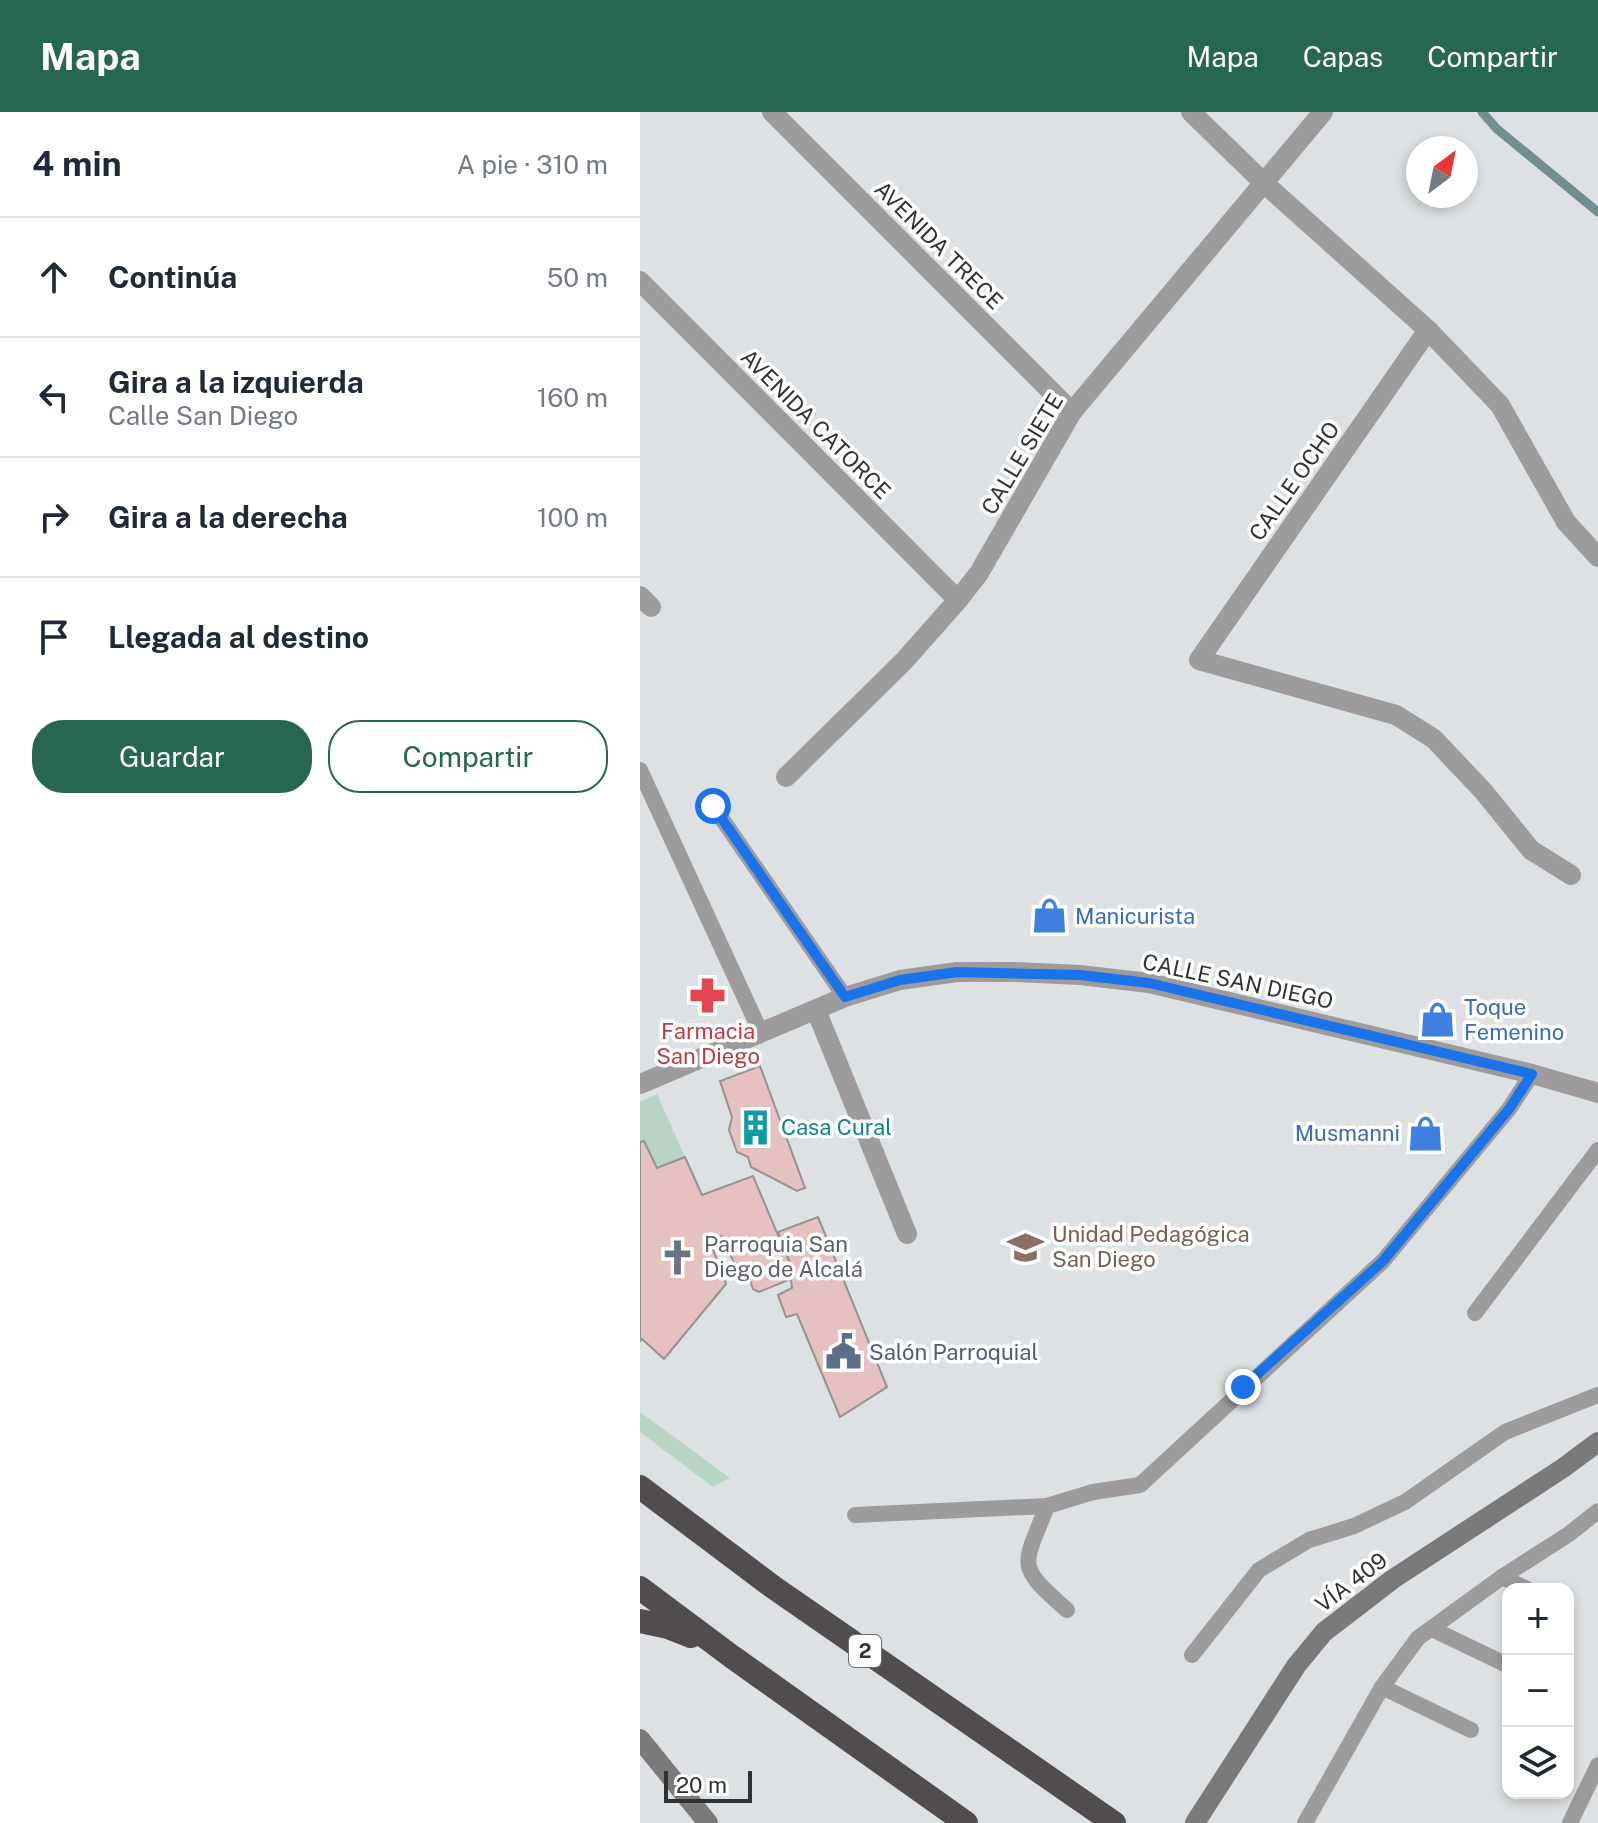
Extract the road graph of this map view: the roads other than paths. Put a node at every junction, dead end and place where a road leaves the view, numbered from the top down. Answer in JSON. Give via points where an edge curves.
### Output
{"nodes":[{"id":1,"x":772,"y":112,"type":"edge"},
{"id":2,"x":1191,"y":112,"type":"edge"},
{"id":3,"x":1323,"y":112,"type":"edge"},
{"id":4,"x":1265,"y":184,"type":"junction"},
{"id":5,"x":640,"y":281,"type":"edge"},
{"id":6,"x":1428,"y":330,"type":"junction"},
{"id":7,"x":1072,"y":412,"type":"junction"},
{"id":8,"x":1598,"y":557,"type":"edge"},
{"id":9,"x":958,"y":600,"type":"junction"},
{"id":10,"x":640,"y":770,"type":"edge"},
{"id":11,"x":786,"y":777,"type":"dead end"},
{"id":12,"x":713,"y":806,"type":"dead end"},
{"id":13,"x":1571,"y":875,"type":"dead end"},
{"id":14,"x":845,"y":997,"type":"junction"},
{"id":15,"x":816,"y":1010,"type":"junction"},
{"id":16,"x":761,"y":1033,"type":"junction"},
{"id":17,"x":1532,"y":1074,"type":"junction"},
{"id":18,"x":640,"y":1084,"type":"edge"},
{"id":19,"x":1598,"y":1093,"type":"edge"},
{"id":20,"x":1598,"y":1150,"type":"edge"},
{"id":21,"x":907,"y":1234,"type":"dead end"},
{"id":22,"x":1475,"y":1313,"type":"dead end"},
{"id":23,"x":1598,"y":1395,"type":"edge"},
{"id":24,"x":1598,"y":1442,"type":"edge"},
{"id":25,"x":640,"y":1487,"type":"edge"},
{"id":26,"x":1047,"y":1506,"type":"junction"},
{"id":27,"x":1598,"y":1511,"type":"edge"},
{"id":28,"x":855,"y":1515,"type":"dead end"},
{"id":29,"x":1502,"y":1577,"type":"junction"},
{"id":30,"x":1514,"y":1583,"type":"edge"},
{"id":31,"x":640,"y":1588,"type":"edge"},
{"id":32,"x":1067,"y":1610,"type":"dead end"},
{"id":33,"x":640,"y":1621,"type":"edge"},
{"id":34,"x":1432,"y":1629,"type":"junction"},
{"id":35,"x":1192,"y":1655,"type":"dead end"},
{"id":36,"x":731,"y":1656,"type":"junction"},
{"id":37,"x":1502,"y":1663,"type":"edge"},
{"id":38,"x":1382,"y":1687,"type":"junction"},
{"id":39,"x":1471,"y":1730,"type":"dead end"},
{"id":40,"x":640,"y":1739,"type":"edge"},
{"id":41,"x":1598,"y":1765,"type":"edge"},
{"id":42,"x":708,"y":1823,"type":"edge"},
{"id":43,"x":966,"y":1823,"type":"edge"},
{"id":44,"x":1114,"y":1823,"type":"edge"},
{"id":45,"x":1195,"y":1823,"type":"edge"},
{"id":46,"x":1305,"y":1823,"type":"edge"},
{"id":47,"x":1570,"y":1823,"type":"edge"}],
"edges":[{"from":1,"to":7,"type":"street","name":"AVENIDA TRECE"},
{"from":2,"to":4,"type":"street"},
{"from":3,"to":4,"type":"street","name":"CALLE SIETE"},
{"from":4,"to":6,"type":"street"},
{"from":4,"to":7,"type":"street","name":"CALLE SIETE"},
{"from":5,"to":9,"type":"street","name":"AVENIDA CATORCE"},
{"from":6,"to":8,"type":"street","via":[[1500,405],[1566,522]]},
{"from":6,"to":13,"type":"street","name":"CALLE OCHO","via":[[1199,660],[1396,715],[1434,739],[1531,850]]},
{"from":7,"to":9,"type":"street","name":"CALLE SIETE"},
{"from":9,"to":11,"type":"street","name":"CALLE SIETE"},
{"from":10,"to":16,"type":"lane"},
{"from":12,"to":14,"type":"lane"},
{"from":14,"to":15,"type":"street","name":"CALLE SAN DIEGO"},
{"from":14,"to":17,"type":"street","name":"CALLE SAN DIEGO","via":[[900,980],[957,972],[1080,975],[1149,983]]},
{"from":15,"to":16,"type":"street","name":"CALLE SAN DIEGO"},
{"from":15,"to":21,"type":"street"},
{"from":16,"to":18,"type":"street","name":"CALLE SAN DIEGO"},
{"from":17,"to":19,"type":"street","name":"CALLE SAN DIEGO"},
{"from":17,"to":26,"type":"lane","via":[[1383,1261],[1140,1485]]},
{"from":20,"to":22,"type":"lane"},
{"from":23,"to":35,"type":"lane","via":[[1505,1432],[1405,1502],[1309,1540],[1259,1570]]},
{"from":24,"to":45,"type":"street","name":"VÍA 409","via":[[1393,1579],[1324,1632],[1296,1666]]},
{"from":25,"to":44,"type":"highway","number":"2","via":[[773,1587]]},
{"from":26,"to":28,"type":"lane"},
{"from":26,"to":32,"type":"lane","via":[[1027,1561],[1028,1572]]},
{"from":27,"to":29,"type":"lane"},
{"from":29,"to":30,"type":"lane"},
{"from":29,"to":34,"type":"lane"},
{"from":31,"to":36,"type":"highway"},
{"from":33,"to":36,"type":"highway","via":[[668,1627]]},
{"from":34,"to":37,"type":"lane"},
{"from":34,"to":38,"type":"lane","via":[[1418,1638]]},
{"from":36,"to":43,"type":"highway"},
{"from":38,"to":39,"type":"lane"},
{"from":38,"to":46,"type":"lane"},
{"from":40,"to":42,"type":"street"},
{"from":41,"to":47,"type":"lane"}]}
